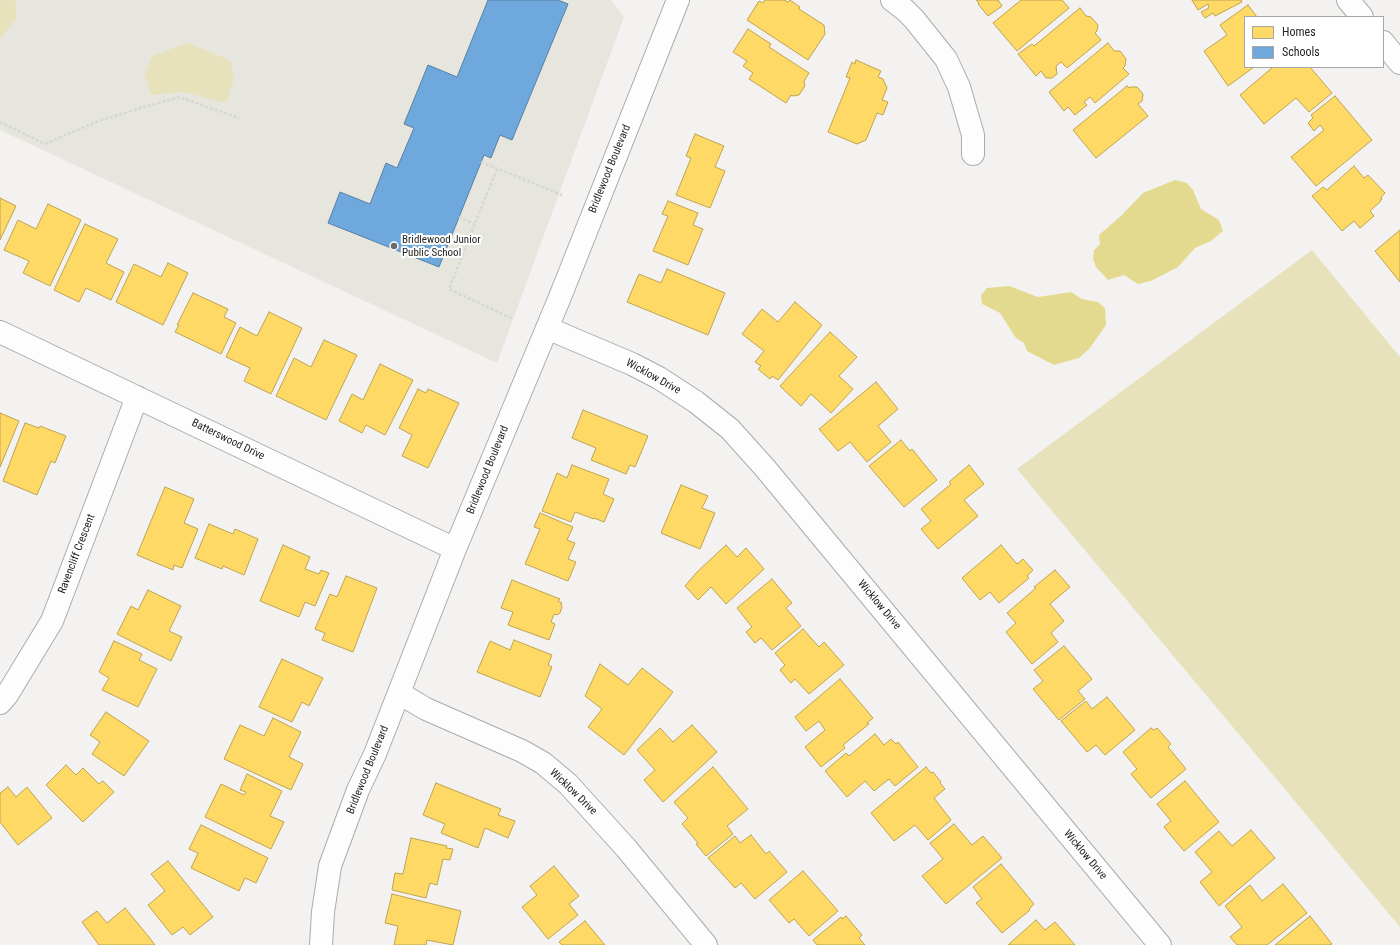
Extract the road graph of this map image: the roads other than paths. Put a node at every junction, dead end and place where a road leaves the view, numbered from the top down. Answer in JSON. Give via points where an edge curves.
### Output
{"nodes":[{"id":1,"x":678,"y":0,"type":"edge"},
{"id":2,"x":892,"y":0,"type":"edge"},
{"id":3,"x":1348,"y":0,"type":"edge"},
{"id":4,"x":1361,"y":16,"type":"edge"},
{"id":5,"x":1384,"y":43,"type":"edge"},
{"id":6,"x":1400,"y":63,"type":"edge"},
{"id":7,"x":974,"y":154,"type":"dead end"},
{"id":8,"x":547,"y":328,"type":"junction"},
{"id":9,"x":0,"y":332,"type":"edge"},
{"id":10,"x":137,"y":397,"type":"junction"},
{"id":11,"x":455,"y":550,"type":"junction"},
{"id":12,"x":399,"y":693,"type":"junction"},
{"id":13,"x":0,"y":703,"type":"edge"},
{"id":14,"x":321,"y":945,"type":"edge"},
{"id":15,"x":706,"y":945,"type":"edge"},
{"id":16,"x":1160,"y":945,"type":"edge"}],
"edges":[{"from":1,"to":8,"type":"street","name":"Bridlewood Boulevard"},
{"from":2,"to":7,"type":"street","via":[[914,19],[946,60],[959,87],[973,136]]},
{"from":3,"to":4,"type":"street"},
{"from":5,"to":6,"type":"street"},
{"from":8,"to":11,"type":"street","name":"Bridlewood Boulevard"},
{"from":8,"to":16,"type":"street","name":"Wicklow Drive","via":[[659,378],[730,428]]},
{"from":9,"to":10,"type":"street","name":"Batterswood Drive"},
{"from":10,"to":11,"type":"street","name":"Batterswood Drive"},
{"from":10,"to":13,"type":"street","name":"Ravencliff Crescent","via":[[52,621]]},
{"from":11,"to":12,"type":"street","name":"Bridlewood Boulevard"},
{"from":12,"to":14,"type":"street","name":"Bridlewood Boulevard","via":[[358,790],[330,866]]},
{"from":12,"to":15,"type":"street","name":"Wicklow Drive","via":[[426,709],[522,751],[543,763],[568,784],[626,848]]}]}
